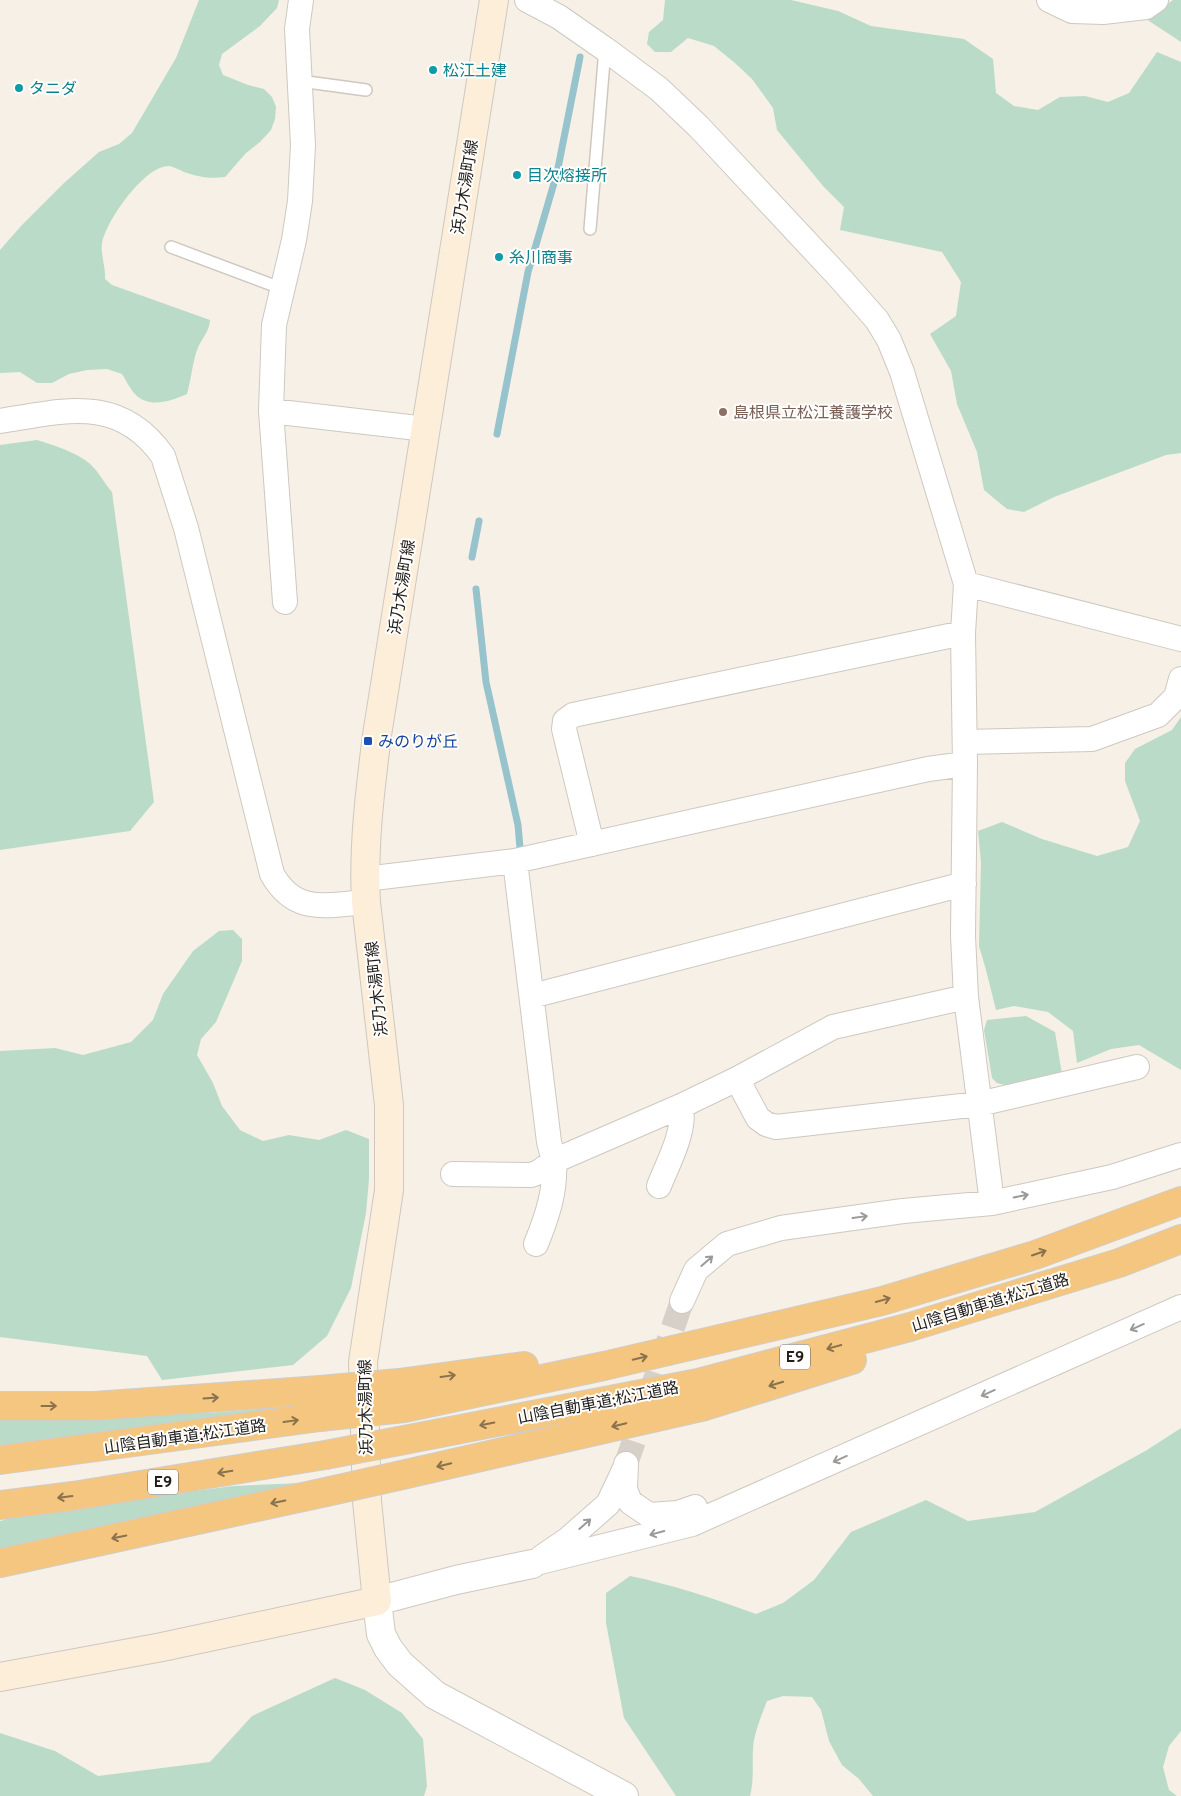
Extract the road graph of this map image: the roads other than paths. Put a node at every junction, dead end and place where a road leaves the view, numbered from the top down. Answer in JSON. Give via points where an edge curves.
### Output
{"nodes":[{"id":1,"x":300,"y":0,"type":"edge"},
{"id":2,"x":494,"y":0,"type":"edge"},
{"id":3,"x":527,"y":0,"type":"edge"},
{"id":4,"x":1049,"y":0,"type":"edge"},
{"id":5,"x":1156,"y":0,"type":"edge"},
{"id":6,"x":605,"y":49,"type":"junction"},
{"id":7,"x":300,"y":81,"type":"junction"},
{"id":8,"x":366,"y":90,"type":"dead end"},
{"id":9,"x":590,"y":229,"type":"dead end"},
{"id":10,"x":171,"y":247,"type":"dead end"},
{"id":11,"x":283,"y":289,"type":"junction"},
{"id":12,"x":270,"y":411,"type":"junction"},
{"id":13,"x":0,"y":421,"type":"edge"},
{"id":14,"x":426,"y":428,"type":"junction"},
{"id":15,"x":966,"y":584,"type":"junction"},
{"id":16,"x":285,"y":602,"type":"dead end"},
{"id":17,"x":963,"y":633,"type":"junction"},
{"id":18,"x":1181,"y":640,"type":"edge"},
{"id":19,"x":1181,"y":679,"type":"edge"},
{"id":20,"x":965,"y":753,"type":"junction"},
{"id":21,"x":592,"y":844,"type":"junction"},
{"id":22,"x":515,"y":861,"type":"junction"},
{"id":23,"x":964,"y":884,"type":"junction"},
{"id":24,"x":366,"y":890,"type":"junction"},
{"id":25,"x":532,"y":996,"type":"junction"},
{"id":26,"x":966,"y":997,"type":"junction"},
{"id":27,"x":1137,"y":1067,"type":"dead end"},
{"id":28,"x":737,"y":1079,"type":"junction"},
{"id":29,"x":979,"y":1104,"type":"junction"},
{"id":30,"x":681,"y":1106,"type":"junction"},
{"id":31,"x":1181,"y":1155,"type":"edge"},
{"id":32,"x":554,"y":1161,"type":"junction"},
{"id":33,"x":453,"y":1174,"type":"dead end"},
{"id":34,"x":659,"y":1186,"type":"dead end"},
{"id":35,"x":1181,"y":1201,"type":"edge"},
{"id":36,"x":992,"y":1203,"type":"junction"},
{"id":37,"x":1181,"y":1239,"type":"edge"},
{"id":38,"x":536,"y":1244,"type":"dead end"},
{"id":39,"x":1119,"y":1263,"type":"junction"},
{"id":40,"x":682,"y":1301,"type":"tunnel mouth"},
{"id":41,"x":1181,"y":1307,"type":"edge"},
{"id":42,"x":402,"y":1396,"type":"junction"},
{"id":43,"x":0,"y":1406,"type":"edge"},
{"id":44,"x":0,"y":1460,"type":"edge"},
{"id":45,"x":795,"y":1478,"type":"junction"},
{"id":46,"x":0,"y":1505,"type":"edge"},
{"id":47,"x":0,"y":1563,"type":"edge"},
{"id":48,"x":532,"y":1564,"type":"junction"},
{"id":49,"x":377,"y":1601,"type":"junction"},
{"id":50,"x":0,"y":1677,"type":"edge"},
{"id":51,"x":624,"y":1796,"type":"edge"}],
"edges":[{"from":1,"to":7,"type":"street","via":[[297,29]]},
{"from":2,"to":14,"type":"main road","name":"浜乃木湯町線"},
{"from":3,"to":6,"type":"street","via":[[559,17]]},
{"from":4,"to":5,"type":"street","via":[[1072,10],[1103,12],[1146,7]]},
{"from":6,"to":9,"type":"lane"},
{"from":6,"to":15,"type":"street","via":[[659,89],[699,127],[877,320],[902,372]]},
{"from":7,"to":8,"type":"lane"},
{"from":7,"to":11,"type":"street","via":[[303,145],[300,201]]},
{"from":10,"to":11,"type":"lane"},
{"from":11,"to":12,"type":"street","via":[[274,325]]},
{"from":12,"to":14,"type":"street"},
{"from":12,"to":16,"type":"street"},
{"from":13,"to":24,"type":"street","via":[[73,410],[107,413],[139,428],[157,447],[163,456],[186,528],[272,874],[286,894],[308,904],[320,906]]},
{"from":14,"to":24,"type":"main road","name":"浜乃木湯町線","via":[[367,818]]},
{"from":15,"to":17,"type":"street"},
{"from":15,"to":18,"type":"street"},
{"from":17,"to":20,"type":"street"},
{"from":17,"to":21,"type":"street","via":[[573,715],[566,721],[564,729]]},
{"from":19,"to":20,"type":"street","via":[[1176,697],[1158,716],[1092,739]]},
{"from":20,"to":21,"type":"street","via":[[928,769]]},
{"from":20,"to":23,"type":"street"},
{"from":21,"to":22,"type":"street"},
{"from":22,"to":24,"type":"street"},
{"from":22,"to":25,"type":"street"},
{"from":23,"to":25,"type":"street"},
{"from":23,"to":26,"type":"street"},
{"from":24,"to":49,"type":"main road","name":"浜乃木湯町線","via":[[389,1105],[390,1190],[363,1362],[367,1501]]},
{"from":25,"to":32,"type":"street"},
{"from":26,"to":28,"type":"street","via":[[833,1027]]},
{"from":26,"to":29,"type":"street"},
{"from":27,"to":29,"type":"street"},
{"from":28,"to":29,"type":"street","via":[[758,1118],[776,1127]]},
{"from":28,"to":30,"type":"street"},
{"from":29,"to":36,"type":"street"},
{"from":30,"to":32,"type":"street"},
{"from":30,"to":34,"type":"street","via":[[679,1135]]},
{"from":36,"to":31,"type":"street","one_way":true,"via":[[1112,1177]]},
{"from":32,"to":33,"type":"street","via":[[531,1175]]},
{"from":32,"to":38,"type":"street","via":[[552,1198]]},
{"from":42,"to":35,"type":"highway","name":"山陰自動車道;松江道路","number":"E9","one_way":true,"via":[[543,1364],[604,1366],[882,1301],[1035,1255]]},
{"from":40,"to":36,"type":"street","one_way":true,"via":[[696,1270],[727,1244],[781,1228],[903,1211]]},
{"from":37,"to":39,"type":"highway","name":"山陰自動車道;松江道路","number":"E9"},
{"from":39,"to":46,"type":"highway","name":"山陰自動車道;松江道路","number":"E9","one_way":true,"bridge":true,"via":[[910,1327],[698,1383],[325,1455]]},
{"from":39,"to":47,"type":"highway","one_way":true,"bridge":true,"via":[[956,1328],[705,1406]]},
{"from":41,"to":45,"type":"street","one_way":true},
{"from":43,"to":42,"type":"highway","one_way":true,"bridge":true,"via":[[94,1406],[320,1390]]},
{"from":44,"to":42,"type":"highway","name":"山陰自動車道;松江道路","one_way":true,"bridge":true,"via":[[320,1417]]},
{"from":45,"to":48,"type":"street","one_way":true,"via":[[692,1524]]},
{"from":48,"to":45,"type":"street","one_way":true,"via":[[567,1540],[608,1504],[626,1464],[625,1488],[630,1502],[649,1515],[678,1513],[735,1493]]},
{"from":48,"to":49,"type":"street"},
{"from":49,"to":50,"type":"main road","via":[[162,1647]]},
{"from":49,"to":51,"type":"street","via":[[381,1634],[388,1648],[400,1664],[435,1695]]}]}
